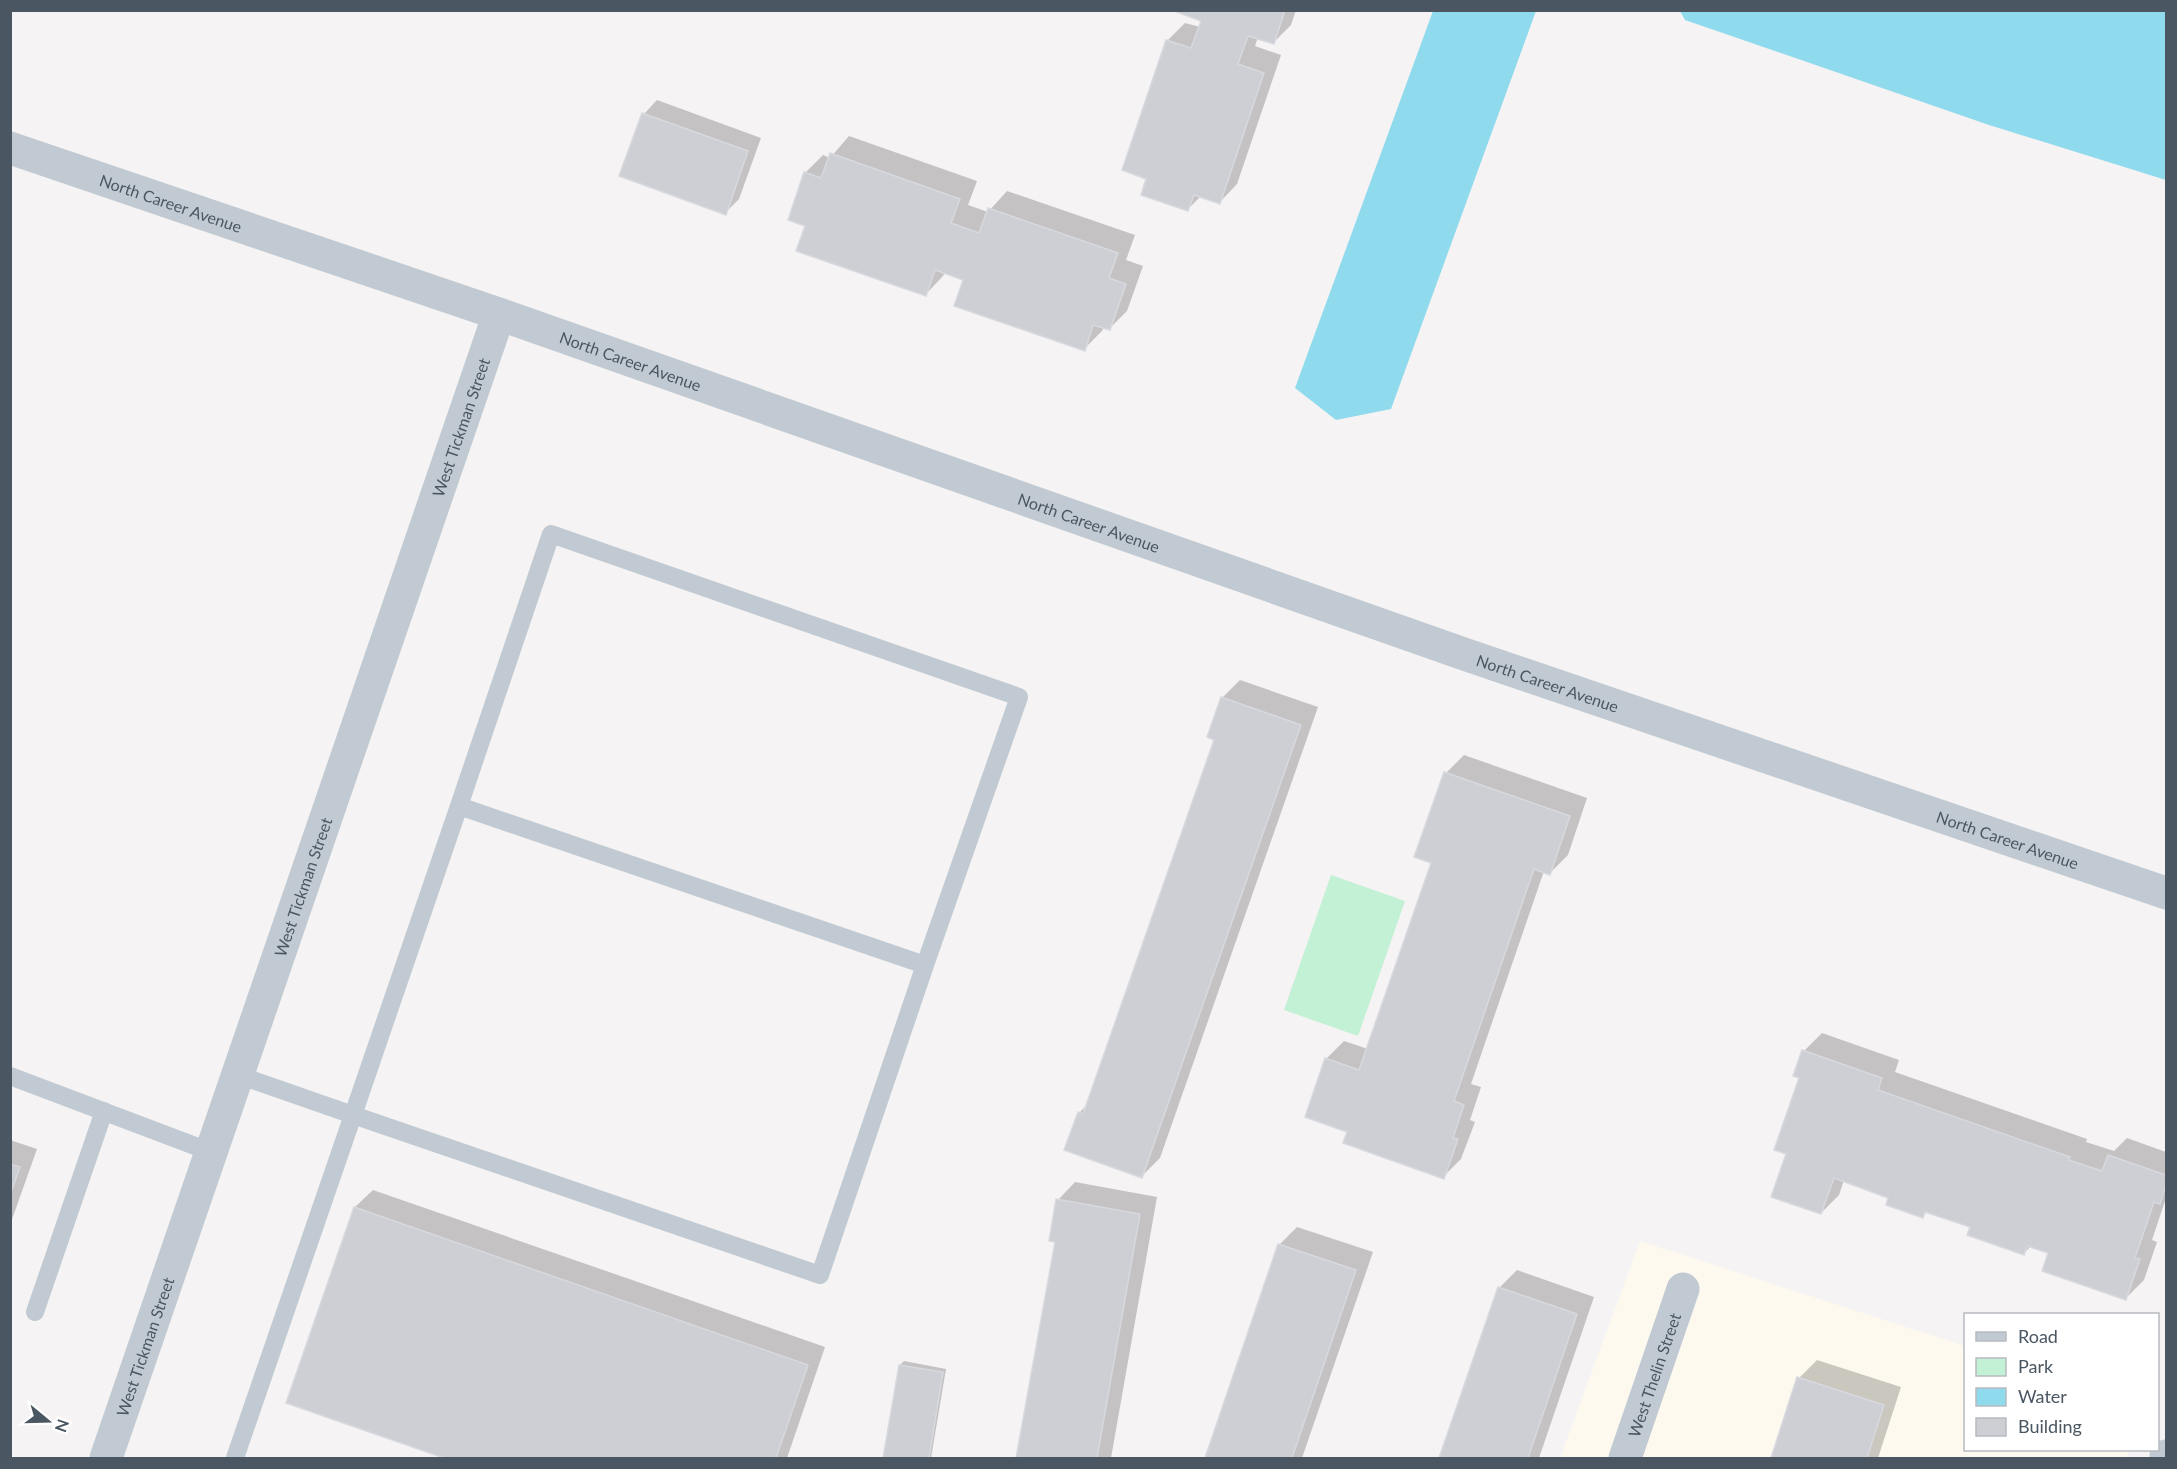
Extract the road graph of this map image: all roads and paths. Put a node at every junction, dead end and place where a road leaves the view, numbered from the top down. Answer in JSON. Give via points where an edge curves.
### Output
{"nodes":[{"id":1,"x":10,"y":148,"type":"edge"},
{"id":2,"x":499,"y":315,"type":"junction"},
{"id":3,"x":459,"y":806,"type":"junction"},
{"id":4,"x":2166,"y":893,"type":"edge"},
{"id":5,"x":925,"y":965,"type":"junction"},
{"id":6,"x":238,"y":1075,"type":"junction"},
{"id":7,"x":10,"y":1076,"type":"edge"},
{"id":8,"x":104,"y":1111,"type":"junction"},
{"id":9,"x":353,"y":1115,"type":"junction"},
{"id":10,"x":211,"y":1152,"type":"junction"},
{"id":11,"x":1683,"y":1289,"type":"dead end"},
{"id":12,"x":34,"y":1312,"type":"dead end"},
{"id":13,"x":106,"y":1458,"type":"edge"},
{"id":14,"x":235,"y":1458,"type":"edge"},
{"id":15,"x":1625,"y":1458,"type":"edge"}],
"edges":[{"from":1,"to":2,"type":"street","name":"North Career Avenue"},
{"from":2,"to":4,"type":"street","name":"North Career Avenue","via":[[1464,654]]},
{"from":2,"to":6,"type":"street","name":"West Tickman Street"},
{"from":3,"to":5,"type":"lane"},
{"from":3,"to":5,"type":"lane","via":[[551,534],[1019,698]]},
{"from":3,"to":9,"type":"lane"},
{"from":5,"to":9,"type":"lane","via":[[820,1275]]},
{"from":6,"to":9,"type":"lane"},
{"from":6,"to":10,"type":"street","name":"West Tickman Street"},
{"from":7,"to":8,"type":"lane"},
{"from":8,"to":10,"type":"lane"},
{"from":8,"to":12,"type":"lane"},
{"from":9,"to":14,"type":"lane"},
{"from":10,"to":13,"type":"street","name":"West Tickman Street"},
{"from":11,"to":15,"type":"street","name":"West Thelin Street"}]}
